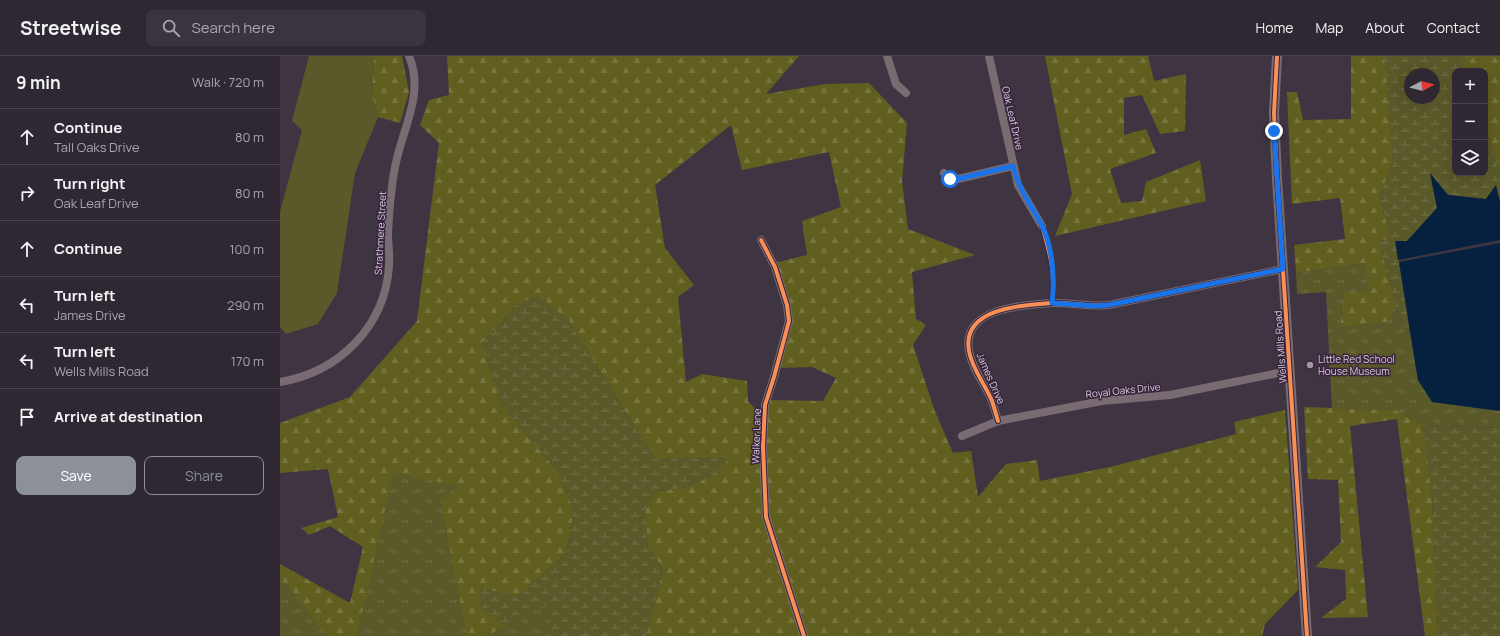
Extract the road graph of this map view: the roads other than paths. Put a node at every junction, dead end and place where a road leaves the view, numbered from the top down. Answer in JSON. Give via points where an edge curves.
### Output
{"nodes":[{"id":1,"x":409,"y":56,"type":"edge"},
{"id":2,"x":887,"y":56,"type":"edge"},
{"id":3,"x":989,"y":56,"type":"edge"},
{"id":4,"x":1276,"y":56,"type":"edge"},
{"id":5,"x":906,"y":92,"type":"dead end"},
{"id":6,"x":1013,"y":166,"type":"junction"},
{"id":7,"x":944,"y":173,"type":"dead end"},
{"id":8,"x":1042,"y":226,"type":"dead end"},
{"id":9,"x":761,"y":240,"type":"dead end"},
{"id":10,"x":1283,"y":269,"type":"junction"},
{"id":11,"x":1289,"y":372,"type":"junction"},
{"id":12,"x":280,"y":382,"type":"edge"},
{"id":13,"x":998,"y":421,"type":"junction"},
{"id":14,"x":962,"y":436,"type":"dead end"},
{"id":15,"x":804,"y":636,"type":"edge"},
{"id":16,"x":1307,"y":636,"type":"edge"}],
"edges":[{"from":1,"to":12,"type":"street","name":"Strathmere Street","via":[[416,83],[414,102],[395,166],[388,232],[389,266],[374,320],[364,334],[334,362],[300,378]]},
{"from":2,"to":5,"type":"street","via":[[896,84]]},
{"from":3,"to":6,"type":"street","name":"Oak Leaf Drive"},
{"from":4,"to":10,"type":"main road","name":"Wells Mills Road","via":[[1274,131]]},
{"from":6,"to":7,"type":"street","via":[[958,179],[950,179]]},
{"from":6,"to":8,"type":"street","name":"Oak Leaf Drive","via":[[1021,191]]},
{"from":9,"to":15,"type":"street","name":"Walker Lane","via":[[775,267],[788,305],[789,321],[765,405],[763,446],[766,517]]},
{"from":10,"to":11,"type":"main road","name":"Wells Mills Road"},
{"from":10,"to":13,"type":"street","name":"James Drive","via":[[1109,305],[1052,303],[1002,310],[986,316],[972,328],[969,335],[969,351],[992,400]]},
{"from":11,"to":13,"type":"street","name":"Royal Oaks Drive","via":[[1278,372],[1170,395],[1102,401]]},
{"from":11,"to":16,"type":"main road","name":"Wells Mills Road"},
{"from":13,"to":14,"type":"street","name":"Royal Oaks Drive"}]}
